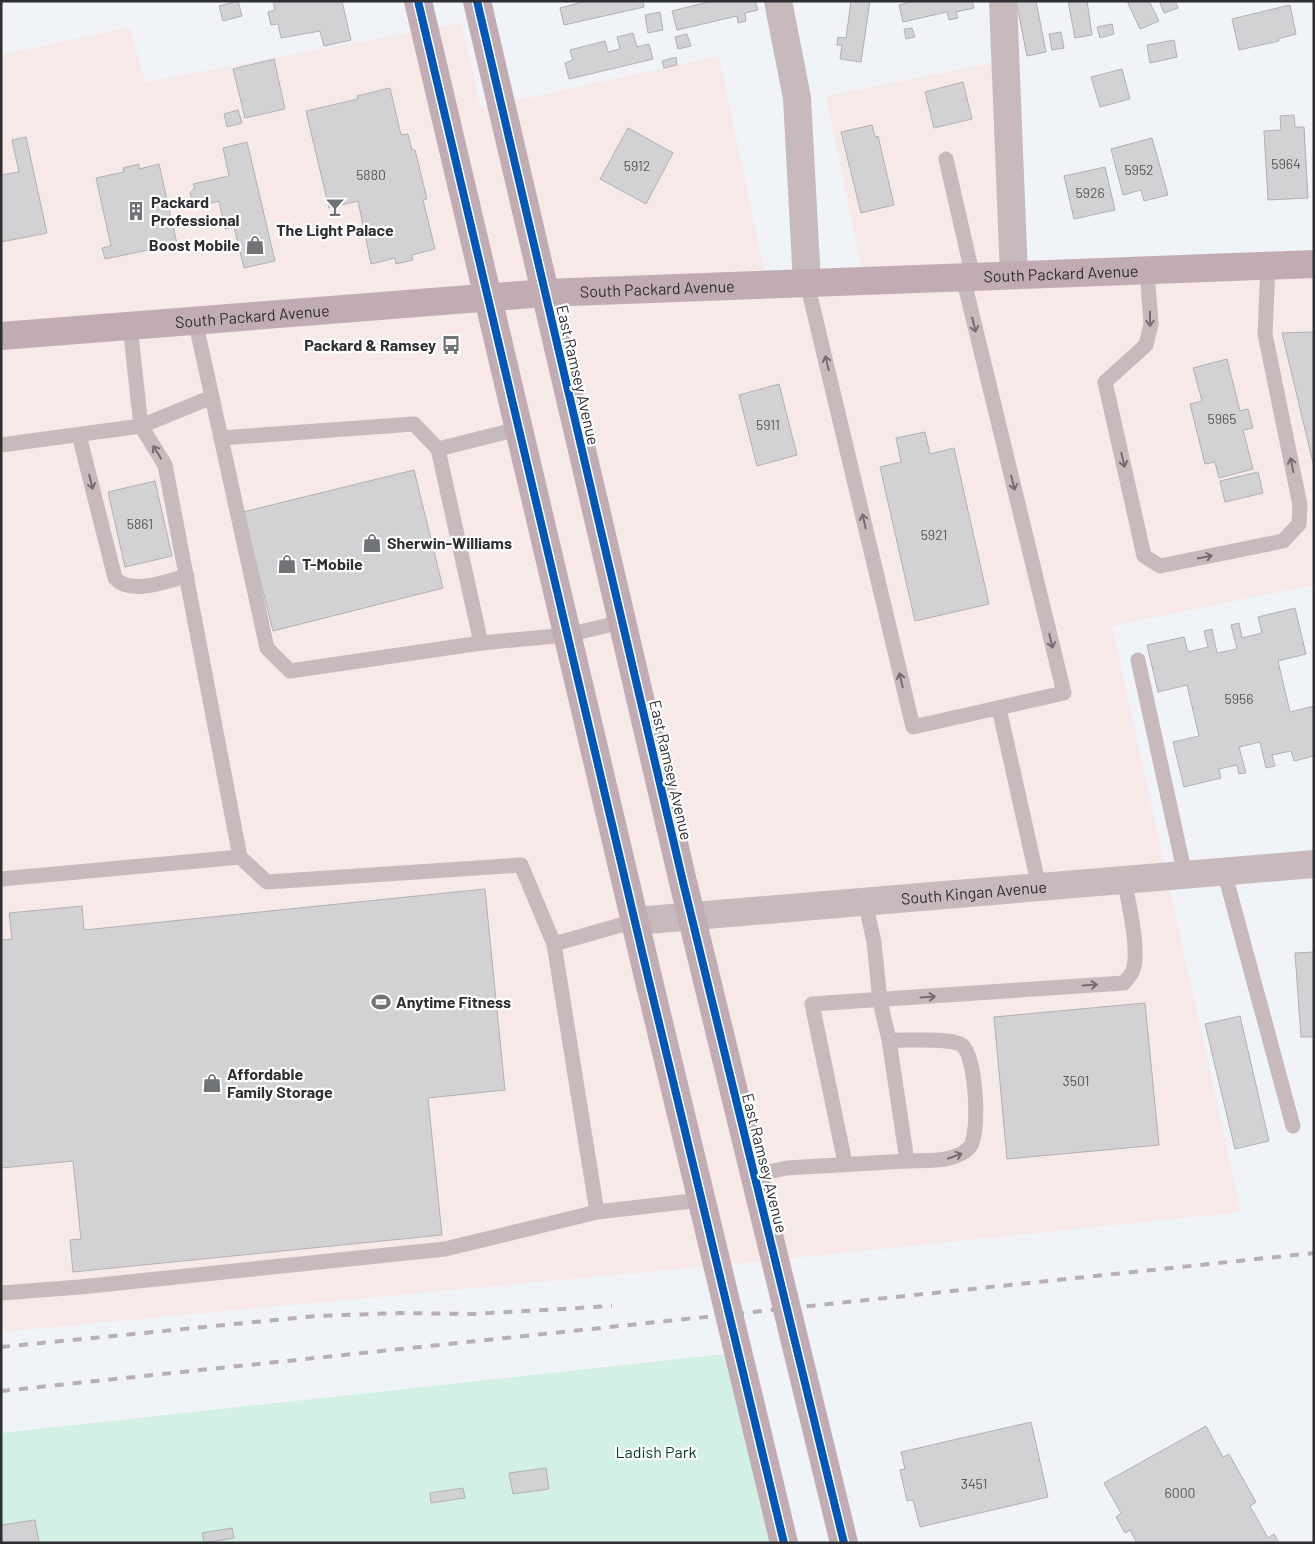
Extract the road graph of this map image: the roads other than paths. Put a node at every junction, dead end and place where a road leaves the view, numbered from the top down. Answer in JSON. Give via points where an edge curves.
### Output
{"nodes":[{"id":1,"x":418,"y":1,"type":"edge"},
{"id":2,"x":477,"y":1,"type":"edge"},
{"id":3,"x":778,"y":1,"type":"edge"},
{"id":4,"x":1004,"y":1,"type":"edge"},
{"id":5,"x":946,"y":159,"type":"dead end"},
{"id":6,"x":1314,"y":264,"type":"edge"},
{"id":7,"x":1268,"y":266,"type":"junction"},
{"id":8,"x":1147,"y":270,"type":"junction"},
{"id":9,"x":1014,"y":275,"type":"junction"},
{"id":10,"x":968,"y":277,"type":"junction"},
{"id":11,"x":808,"y":283,"type":"junction"},
{"id":12,"x":545,"y":293,"type":"junction"},
{"id":13,"x":486,"y":297,"type":"junction"},
{"id":14,"x":195,"y":320,"type":"junction"},
{"id":15,"x":130,"y":326,"type":"junction"},
{"id":16,"x":1,"y":336,"type":"edge"},
{"id":17,"x":212,"y":397,"type":"junction"},
{"id":18,"x":141,"y":426,"type":"junction"},
{"id":19,"x":518,"y":429,"type":"junction"},
{"id":20,"x":79,"y":435,"type":"junction"},
{"id":21,"x":221,"y":438,"type":"junction"},
{"id":22,"x":1,"y":445,"type":"edge"},
{"id":23,"x":438,"y":449,"type":"junction"},
{"id":24,"x":186,"y":576,"type":"junction"},
{"id":25,"x":622,"y":622,"type":"junction"},
{"id":26,"x":566,"y":635,"type":"junction"},
{"id":27,"x":481,"y":643,"type":"junction"},
{"id":28,"x":1138,"y":660,"type":"dead end"},
{"id":29,"x":999,"y":708,"type":"junction"},
{"id":30,"x":240,"y":857,"type":"junction"},
{"id":31,"x":1314,"y":864,"type":"edge"},
{"id":32,"x":1224,"y":871,"type":"junction"},
{"id":33,"x":1185,"y":875,"type":"junction"},
{"id":34,"x":1,"y":880,"type":"edge"},
{"id":35,"x":1124,"y":880,"type":"junction"},
{"id":36,"x":1039,"y":887,"type":"junction"},
{"id":37,"x":865,"y":902,"type":"junction"},
{"id":38,"x":691,"y":916,"type":"junction"},
{"id":39,"x":635,"y":921,"type":"junction"},
{"id":40,"x":554,"y":944,"type":"junction"},
{"id":41,"x":880,"y":1001,"type":"junction"},
{"id":42,"x":889,"y":1040,"type":"junction"},
{"id":43,"x":1293,"y":1126,"type":"dead end"},
{"id":44,"x":907,"y":1161,"type":"junction"},
{"id":45,"x":845,"y":1164,"type":"junction"},
{"id":46,"x":754,"y":1176,"type":"junction"},
{"id":47,"x":701,"y":1200,"type":"junction"},
{"id":48,"x":597,"y":1212,"type":"junction"},
{"id":49,"x":1,"y":1293,"type":"edge"},
{"id":50,"x":784,"y":1543,"type":"edge"},
{"id":51,"x":844,"y":1543,"type":"edge"}],
"edges":[{"from":1,"to":13,"type":"street"},
{"from":2,"to":12,"type":"street","name":"East Ramsey Avenue"},
{"from":3,"to":11,"type":"street","via":[[797,98]]},
{"from":4,"to":9,"type":"street"},
{"from":5,"to":10,"type":"lane"},
{"from":6,"to":7,"type":"street","name":"South Packard Avenue"},
{"from":7,"to":8,"type":"street","name":"South Packard Avenue"},
{"from":8,"to":7,"type":"lane","one_way":true,"via":[[1151,324],[1146,345],[1105,382],[1144,556],[1160,566],[1283,541],[1299,524],[1300,505],[1265,334]]},
{"from":8,"to":9,"type":"street","name":"South Packard Avenue"},
{"from":9,"to":10,"type":"street","name":"South Packard Avenue"},
{"from":10,"to":11,"type":"street","name":"South Packard Avenue"},
{"from":10,"to":29,"type":"lane","one_way":true,"via":[[1064,693]]},
{"from":11,"to":12,"type":"street","name":"South Packard Avenue"},
{"from":29,"to":11,"type":"lane","one_way":true,"via":[[913,727]]},
{"from":12,"to":13,"type":"street","name":"South Packard Avenue"},
{"from":12,"to":25,"type":"street","name":"East Ramsey Avenue"},
{"from":13,"to":14,"type":"street","name":"South Packard Avenue"},
{"from":13,"to":19,"type":"street"},
{"from":14,"to":15,"type":"street","name":"South Packard Avenue"},
{"from":14,"to":17,"type":"lane"},
{"from":15,"to":16,"type":"street","name":"South Packard Avenue"},
{"from":15,"to":18,"type":"lane"},
{"from":17,"to":18,"type":"lane"},
{"from":17,"to":21,"type":"lane"},
{"from":18,"to":20,"type":"lane"},
{"from":24,"to":18,"type":"lane","one_way":true,"via":[[165,465]]},
{"from":19,"to":23,"type":"lane"},
{"from":19,"to":26,"type":"street"},
{"from":20,"to":22,"type":"lane"},
{"from":20,"to":24,"type":"lane","one_way":true,"via":[[115,578],[122,585],[133,587]]},
{"from":21,"to":23,"type":"lane","via":[[414,424]]},
{"from":21,"to":27,"type":"lane","via":[[267,648],[290,671]]},
{"from":23,"to":27,"type":"lane"},
{"from":24,"to":30,"type":"lane"},
{"from":25,"to":26,"type":"lane"},
{"from":25,"to":38,"type":"street","name":"East Ramsey Avenue"},
{"from":26,"to":27,"type":"lane"},
{"from":26,"to":39,"type":"street"},
{"from":28,"to":33,"type":"lane"},
{"from":29,"to":36,"type":"lane"},
{"from":30,"to":34,"type":"lane"},
{"from":30,"to":40,"type":"lane","via":[[267,882],[521,865]]},
{"from":31,"to":32,"type":"street","name":"South Kingan Avenue"},
{"from":32,"to":33,"type":"street","name":"South Kingan Avenue"},
{"from":32,"to":43,"type":"lane"},
{"from":33,"to":35,"type":"street","name":"South Kingan Avenue"},
{"from":35,"to":36,"type":"street","name":"South Kingan Avenue"},
{"from":41,"to":35,"type":"lane","one_way":true,"via":[[1124,983],[1133,970],[1134,954],[1132,919]]},
{"from":36,"to":37,"type":"street","name":"South Kingan Avenue"},
{"from":37,"to":38,"type":"street","name":"South Kingan Avenue"},
{"from":37,"to":41,"type":"lane","via":[[874,942]]},
{"from":38,"to":39,"type":"street","name":"South Kingan Avenue"},
{"from":38,"to":46,"type":"street","name":"East Ramsey Avenue"},
{"from":39,"to":40,"type":"lane"},
{"from":39,"to":47,"type":"street"},
{"from":40,"to":48,"type":"lane"},
{"from":41,"to":42,"type":"lane"},
{"from":41,"to":45,"type":"lane","via":[[812,1004]]},
{"from":42,"to":44,"type":"lane"},
{"from":44,"to":42,"type":"lane","one_way":true,"via":[[947,1159],[964,1153],[972,1146],[975,1089],[970,1054],[962,1045],[952,1042]]},
{"from":44,"to":45,"type":"lane"},
{"from":45,"to":46,"type":"lane","via":[[787,1168]]},
{"from":46,"to":51,"type":"street","name":"East Ramsey Avenue"},
{"from":47,"to":48,"type":"lane"},
{"from":47,"to":50,"type":"street"},
{"from":48,"to":49,"type":"lane","via":[[445,1249]]}]}
